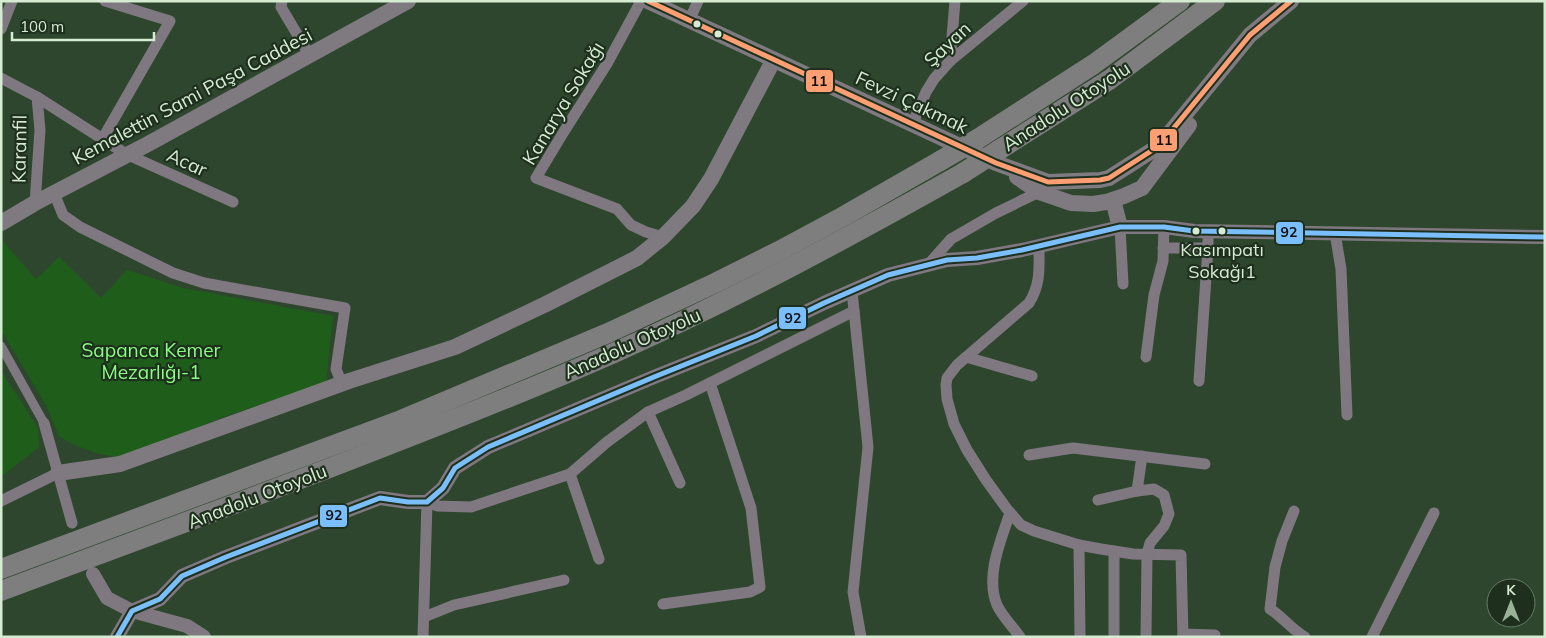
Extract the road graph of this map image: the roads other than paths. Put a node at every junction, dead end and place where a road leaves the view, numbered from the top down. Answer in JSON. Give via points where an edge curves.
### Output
{"nodes":[{"id":1,"x":12,"y":1,"type":"edge"},
{"id":2,"x":105,"y":1,"type":"edge"},
{"id":3,"x":282,"y":1,"type":"edge"},
{"id":4,"x":641,"y":1,"type":"edge"},
{"id":5,"x":648,"y":1,"type":"edge"},
{"id":6,"x":698,"y":1,"type":"edge"},
{"id":7,"x":956,"y":1,"type":"edge"},
{"id":8,"x":1023,"y":1,"type":"edge"},
{"id":9,"x":1180,"y":1,"type":"edge"},
{"id":10,"x":1215,"y":1,"type":"edge"},
{"id":11,"x":1291,"y":1,"type":"edge"},
{"id":12,"x":405,"y":2,"type":"edge"},
{"id":13,"x":689,"y":21,"type":"junction"},
{"id":14,"x":1,"y":29,"type":"edge"},
{"id":15,"x":310,"y":56,"type":"junction"},
{"id":16,"x":773,"y":60,"type":"junction"},
{"id":17,"x":950,"y":61,"type":"junction"},
{"id":18,"x":1221,"y":69,"type":"junction"},
{"id":19,"x":1,"y":78,"type":"edge"},
{"id":20,"x":37,"y":96,"type":"junction"},
{"id":21,"x":912,"y":125,"type":"junction"},
{"id":22,"x":103,"y":138,"type":"junction"},
{"id":23,"x":126,"y":154,"type":"junction"},
{"id":24,"x":997,"y":157,"type":"junction"},
{"id":25,"x":1104,"y":179,"type":"junction"},
{"id":26,"x":1039,"y":192,"type":"junction"},
{"id":27,"x":54,"y":193,"type":"junction"},
{"id":28,"x":1118,"y":198,"type":"junction"},
{"id":29,"x":233,"y":202,"type":"dead end"},
{"id":30,"x":35,"y":203,"type":"junction"},
{"id":31,"x":1094,"y":204,"type":"junction"},
{"id":32,"x":1,"y":223,"type":"edge"},
{"id":33,"x":1120,"y":227,"type":"junction"},
{"id":34,"x":1164,"y":227,"type":"junction"},
{"id":35,"x":1208,"y":231,"type":"junction"},
{"id":36,"x":1335,"y":232,"type":"junction"},
{"id":37,"x":1545,"y":236,"type":"edge"},
{"id":38,"x":663,"y":237,"type":"junction"},
{"id":39,"x":1039,"y":246,"type":"junction"},
{"id":40,"x":1163,"y":248,"type":"junction"},
{"id":41,"x":1208,"y":248,"type":"junction"},
{"id":42,"x":927,"y":266,"type":"junction"},
{"id":43,"x":1123,"y":284,"type":"dead end"},
{"id":44,"x":852,"y":291,"type":"junction"},
{"id":45,"x":854,"y":311,"type":"junction"},
{"id":46,"x":1,"y":346,"type":"edge"},
{"id":47,"x":966,"y":357,"type":"junction"},
{"id":48,"x":1146,"y":357,"type":"dead end"},
{"id":49,"x":1032,"y":376,"type":"dead end"},
{"id":50,"x":1199,"y":381,"type":"dead end"},
{"id":51,"x":710,"y":383,"type":"junction"},
{"id":52,"x":342,"y":384,"type":"junction"},
{"id":53,"x":648,"y":412,"type":"junction"},
{"id":54,"x":1347,"y":415,"type":"dead end"},
{"id":55,"x":44,"y":423,"type":"joint"},
{"id":56,"x":1029,"y":455,"type":"dead end"},
{"id":57,"x":1142,"y":456,"type":"junction"},
{"id":58,"x":1205,"y":464,"type":"dead end"},
{"id":59,"x":58,"y":473,"type":"junction"},
{"id":60,"x":570,"y":474,"type":"junction"},
{"id":61,"x":680,"y":483,"type":"dead end"},
{"id":62,"x":1136,"y":491,"type":"junction"},
{"id":63,"x":1098,"y":500,"type":"dead end"},
{"id":64,"x":1,"y":501,"type":"edge"},
{"id":65,"x":427,"y":502,"type":"junction"},
{"id":66,"x":1294,"y":511,"type":"dead end"},
{"id":67,"x":1010,"y":513,"type":"junction"},
{"id":68,"x":1434,"y":513,"type":"dead end"},
{"id":69,"x":72,"y":523,"type":"dead end"},
{"id":70,"x":1079,"y":545,"type":"junction"},
{"id":71,"x":1114,"y":551,"type":"junction"},
{"id":72,"x":1147,"y":554,"type":"junction"},
{"id":73,"x":599,"y":559,"type":"dead end"},
{"id":74,"x":1,"y":570,"type":"edge"},
{"id":75,"x":92,"y":574,"type":"dead end"},
{"id":76,"x":564,"y":580,"type":"dead end"},
{"id":77,"x":1,"y":591,"type":"edge"},
{"id":78,"x":663,"y":604,"type":"dead end"},
{"id":79,"x":132,"y":611,"type":"junction"},
{"id":80,"x":424,"y":617,"type":"junction"},
{"id":81,"x":1183,"y":636,"type":"edge"},
{"id":82,"x":117,"y":637,"type":"edge"},
{"id":83,"x":204,"y":637,"type":"edge"},
{"id":84,"x":423,"y":637,"type":"edge"},
{"id":85,"x":861,"y":637,"type":"edge"},
{"id":86,"x":1020,"y":637,"type":"edge"},
{"id":87,"x":1080,"y":637,"type":"edge"},
{"id":88,"x":1114,"y":637,"type":"edge"},
{"id":89,"x":1146,"y":637,"type":"edge"},
{"id":90,"x":1215,"y":637,"type":"edge"},
{"id":91,"x":1305,"y":637,"type":"edge"},
{"id":92,"x":1372,"y":637,"type":"edge"}],
"edges":[{"from":1,"to":14,"type":"street"},
{"from":2,"to":22,"type":"street","via":[[170,21]]},
{"from":3,"to":15,"type":"street","via":[[281,7]]},
{"from":4,"to":38,"type":"street","name":"Kanarya Sokağı","via":[[608,62],[536,178],[617,208],[631,225]]},
{"from":5,"to":13,"type":"main road","name":"Fevzi Çakmak"},
{"from":6,"to":13,"type":"street"},
{"from":7,"to":17,"type":"street"},
{"from":8,"to":17,"type":"street","name":"Şayan"},
{"from":9,"to":74,"type":"highway","name":"Anadolu Otoyolu","bridge":true,"via":[[1094,64],[976,140],[844,216],[706,287],[600,337],[400,420]]},
{"from":10,"to":24,"type":"highway","name":"Anadolu Otoyolu","via":[[1109,80]]},
{"from":11,"to":18,"type":"main road","via":[[1250,35]]},
{"from":12,"to":15,"type":"main road","name":"Kemalettin Sami Paşa Caddesi"},
{"from":13,"to":16,"type":"main road","name":"Fevzi Çakmak"},
{"from":15,"to":23,"type":"main road","name":"Kemalettin Sami Paşa Caddesi"},
{"from":16,"to":21,"type":"main road","name":"Fevzi Çakmak"},
{"from":16,"to":38,"type":"main road","via":[[711,178],[692,206]]},
{"from":17,"to":21,"type":"street","name":"Şayan","via":[[926,92]]},
{"from":18,"to":25,"type":"main road","via":[[1158,146]]},
{"from":18,"to":28,"type":"main road","via":[[1186,130],[1142,188]]},
{"from":19,"to":20,"type":"street","name":"Acar"},
{"from":20,"to":22,"type":"street","name":"Acar"},
{"from":20,"to":30,"type":"street","name":"Karanfil","via":[[40,130]]},
{"from":21,"to":24,"type":"main road","name":"Fevzi Çakmak"},
{"from":22,"to":23,"type":"street","name":"Acar"},
{"from":23,"to":27,"type":"main road","name":"Kemalettin Sami Paşa Caddesi"},
{"from":23,"to":29,"type":"street","name":"Acar"},
{"from":24,"to":25,"type":"main road","via":[[1048,182]]},
{"from":24,"to":26,"type":"main road"},
{"from":24,"to":77,"type":"highway","name":"Anadolu Otoyolu","bridge":true,"via":[[723,302],[616,352],[408,438]]},
{"from":25,"to":28,"type":"main road","via":[[1117,182]]},
{"from":25,"to":31,"type":"main road","via":[[1095,189]]},
{"from":26,"to":31,"type":"main road","via":[[1072,204]]},
{"from":26,"to":42,"type":"street","via":[[950,238]]},
{"from":27,"to":30,"type":"main road","name":"Kemalettin Sami Paşa Caddesi"},
{"from":27,"to":52,"type":"street","via":[[63,216],[173,273],[204,283],[345,308],[336,369]]},
{"from":28,"to":31,"type":"main road"},
{"from":28,"to":33,"type":"main road"},
{"from":30,"to":32,"type":"main road","name":"Kemalettin Sami Paşa Caddesi"},
{"from":33,"to":34,"type":"street"},
{"from":33,"to":39,"type":"street"},
{"from":33,"to":43,"type":"street"},
{"from":34,"to":35,"type":"street"},
{"from":34,"to":40,"type":"street"},
{"from":35,"to":36,"type":"street"},
{"from":35,"to":41,"type":"street"},
{"from":36,"to":37,"type":"street"},
{"from":36,"to":54,"type":"street","via":[[1341,269]]},
{"from":38,"to":52,"type":"main road","via":[[638,258],[455,347]]},
{"from":39,"to":42,"type":"street"},
{"from":39,"to":47,"type":"street","via":[[1039,277],[1029,303]]},
{"from":40,"to":41,"type":"street"},
{"from":40,"to":48,"type":"street"},
{"from":41,"to":50,"type":"street"},
{"from":42,"to":44,"type":"street","via":[[888,275]]},
{"from":44,"to":45,"type":"street"},
{"from":44,"to":65,"type":"street","via":[[756,336],[488,447],[455,468],[442,488]]},
{"from":45,"to":51,"type":"street"},
{"from":45,"to":85,"type":"street","via":[[868,447],[853,592]]},
{"from":46,"to":55,"type":"street"},
{"from":47,"to":49,"type":"street"},
{"from":47,"to":67,"type":"street","via":[[947,378],[949,407],[967,450]]},
{"from":51,"to":53,"type":"street"},
{"from":51,"to":78,"type":"street","via":[[752,508],[760,587],[750,592]]},
{"from":52,"to":59,"type":"main road","via":[[120,464]]},
{"from":53,"to":60,"type":"street"},
{"from":53,"to":61,"type":"street"},
{"from":55,"to":59,"type":"street"},
{"from":56,"to":57,"type":"street","via":[[1073,448]]},
{"from":57,"to":58,"type":"street"},
{"from":57,"to":62,"type":"street"},
{"from":59,"to":64,"type":"street"},
{"from":59,"to":69,"type":"street"},
{"from":60,"to":65,"type":"street","via":[[471,507],[437,506]]},
{"from":60,"to":73,"type":"street"},
{"from":62,"to":63,"type":"street"},
{"from":62,"to":72,"type":"street","via":[[1154,489],[1164,495],[1169,514],[1150,543]]},
{"from":65,"to":79,"type":"street","via":[[380,498],[182,576],[160,599]]},
{"from":65,"to":80,"type":"street"},
{"from":66,"to":91,"type":"street","via":[[1282,541],[1269,603],[1270,609]]},
{"from":67,"to":70,"type":"street","via":[[1021,525]]},
{"from":67,"to":86,"type":"street","via":[[995,564],[994,595],[998,607]]},
{"from":68,"to":92,"type":"street"},
{"from":70,"to":71,"type":"street"},
{"from":70,"to":87,"type":"street"},
{"from":71,"to":72,"type":"street"},
{"from":71,"to":88,"type":"street"},
{"from":72,"to":81,"type":"street","via":[[1181,556]]},
{"from":72,"to":89,"type":"street"},
{"from":75,"to":79,"type":"street","via":[[108,598]]},
{"from":76,"to":80,"type":"street","via":[[454,605]]},
{"from":79,"to":82,"type":"street"},
{"from":79,"to":83,"type":"street","via":[[187,626]]},
{"from":80,"to":84,"type":"street"},
{"from":81,"to":90,"type":"street"}]}
